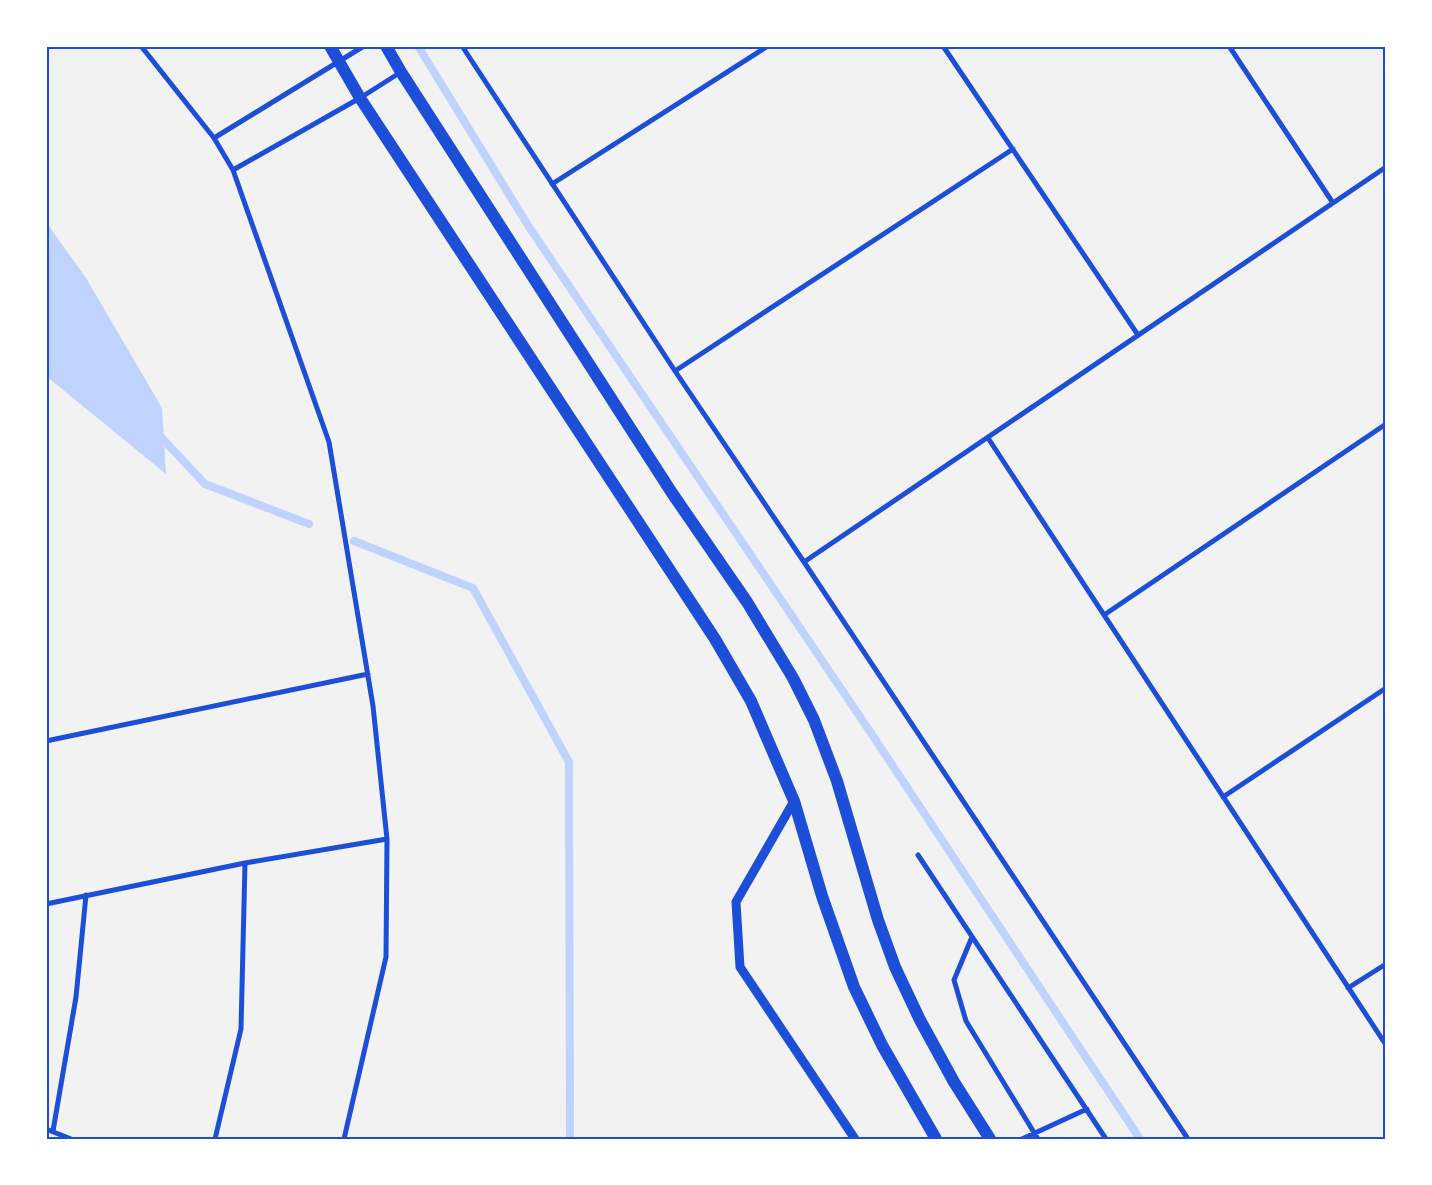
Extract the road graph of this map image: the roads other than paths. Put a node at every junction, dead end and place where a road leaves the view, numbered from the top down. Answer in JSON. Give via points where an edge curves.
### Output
{"nodes":[{"id":1,"x":141,"y":46,"type":"edge"},
{"id":2,"x":330,"y":46,"type":"edge"},
{"id":3,"x":364,"y":46,"type":"edge"},
{"id":4,"x":386,"y":46,"type":"edge"},
{"id":5,"x":462,"y":46,"type":"edge"},
{"id":6,"x":768,"y":46,"type":"edge"},
{"id":7,"x":943,"y":46,"type":"edge"},
{"id":8,"x":1228,"y":46,"type":"edge"},
{"id":9,"x":337,"y":62,"type":"junction"},
{"id":10,"x":401,"y":72,"type":"junction"},
{"id":11,"x":360,"y":98,"type":"junction"},
{"id":12,"x":214,"y":138,"type":"junction"},
{"id":13,"x":1013,"y":149,"type":"junction"},
{"id":14,"x":1386,"y":167,"type":"edge"},
{"id":15,"x":232,"y":170,"type":"junction"},
{"id":16,"x":552,"y":184,"type":"junction"},
{"id":17,"x":1333,"y":203,"type":"junction"},
{"id":18,"x":1138,"y":335,"type":"junction"},
{"id":19,"x":675,"y":371,"type":"junction"},
{"id":20,"x":1386,"y":424,"type":"edge"},
{"id":21,"x":988,"y":438,"type":"junction"},
{"id":22,"x":804,"y":562,"type":"junction"},
{"id":23,"x":1104,"y":615,"type":"junction"},
{"id":24,"x":368,"y":674,"type":"junction"},
{"id":25,"x":1386,"y":688,"type":"edge"},
{"id":26,"x":46,"y":741,"type":"edge"},
{"id":27,"x":1223,"y":797,"type":"junction"},
{"id":28,"x":794,"y":801,"type":"junction"},
{"id":29,"x":387,"y":839,"type":"junction"},
{"id":30,"x":918,"y":855,"type":"dead end"},
{"id":31,"x":245,"y":863,"type":"junction"},
{"id":32,"x":86,"y":895,"type":"junction"},
{"id":33,"x":46,"y":904,"type":"edge"},
{"id":34,"x":972,"y":936,"type":"junction"},
{"id":35,"x":1386,"y":964,"type":"edge"},
{"id":36,"x":1348,"y":988,"type":"junction"},
{"id":37,"x":1386,"y":1045,"type":"edge"},
{"id":38,"x":1087,"y":1109,"type":"junction"},
{"id":39,"x":46,"y":1129,"type":"edge"},
{"id":40,"x":53,"y":1131,"type":"junction"},
{"id":41,"x":1035,"y":1133,"type":"junction"},
{"id":42,"x":71,"y":1139,"type":"edge"},
{"id":43,"x":215,"y":1139,"type":"edge"},
{"id":44,"x":344,"y":1139,"type":"edge"},
{"id":45,"x":855,"y":1139,"type":"edge"},
{"id":46,"x":936,"y":1139,"type":"edge"},
{"id":47,"x":990,"y":1139,"type":"edge"},
{"id":48,"x":1022,"y":1139,"type":"edge"},
{"id":49,"x":1038,"y":1139,"type":"edge"},
{"id":50,"x":1106,"y":1139,"type":"edge"},
{"id":51,"x":1188,"y":1139,"type":"edge"}],
"edges":[{"from":1,"to":12,"type":"street"},
{"from":2,"to":9,"type":"main road"},
{"from":3,"to":9,"type":"street"},
{"from":4,"to":10,"type":"main road"},
{"from":5,"to":16,"type":"street"},
{"from":6,"to":16,"type":"street"},
{"from":7,"to":13,"type":"street"},
{"from":8,"to":17,"type":"street"},
{"from":9,"to":11,"type":"main road"},
{"from":9,"to":12,"type":"street"},
{"from":10,"to":11,"type":"street"},
{"from":10,"to":47,"type":"main road","via":[[672,494],[747,602],[793,678],[814,720],[837,781],[895,967],[954,1082]]},
{"from":11,"to":15,"type":"street"},
{"from":11,"to":28,"type":"main road","via":[[715,639],[751,701]]},
{"from":12,"to":15,"type":"street"},
{"from":13,"to":18,"type":"street"},
{"from":13,"to":19,"type":"street"},
{"from":14,"to":17,"type":"street"},
{"from":15,"to":24,"type":"street","via":[[329,442]]},
{"from":16,"to":19,"type":"street"},
{"from":17,"to":18,"type":"street"},
{"from":18,"to":21,"type":"street"},
{"from":19,"to":22,"type":"street"},
{"from":20,"to":23,"type":"street"},
{"from":21,"to":22,"type":"street"},
{"from":21,"to":23,"type":"street"},
{"from":22,"to":51,"type":"street"},
{"from":23,"to":27,"type":"street"},
{"from":24,"to":26,"type":"street"},
{"from":24,"to":29,"type":"street"},
{"from":25,"to":27,"type":"street"},
{"from":27,"to":36,"type":"street"},
{"from":28,"to":45,"type":"street","via":[[736,902],[740,967]]},
{"from":28,"to":46,"type":"main road","via":[[822,896],[854,987],[882,1045]]},
{"from":29,"to":31,"type":"street"},
{"from":29,"to":44,"type":"street","via":[[386,957]]},
{"from":30,"to":34,"type":"street"},
{"from":31,"to":32,"type":"street"},
{"from":31,"to":43,"type":"street","via":[[241,1029]]},
{"from":32,"to":33,"type":"street"},
{"from":32,"to":40,"type":"street","via":[[76,997]]},
{"from":34,"to":38,"type":"street"},
{"from":34,"to":41,"type":"street","via":[[954,980],[966,1021]]},
{"from":35,"to":36,"type":"street"},
{"from":36,"to":37,"type":"street"},
{"from":38,"to":41,"type":"street"},
{"from":38,"to":50,"type":"street"},
{"from":39,"to":40,"type":"street"},
{"from":40,"to":42,"type":"street"},
{"from":41,"to":48,"type":"street"},
{"from":41,"to":49,"type":"street"}]}
